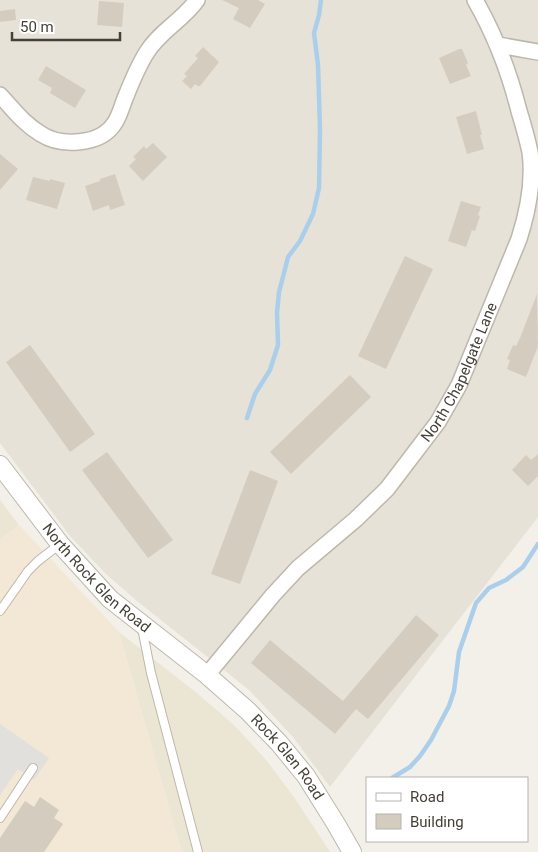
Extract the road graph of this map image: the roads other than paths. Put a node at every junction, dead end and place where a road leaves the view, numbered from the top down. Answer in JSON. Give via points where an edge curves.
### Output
{"nodes":[{"id":1,"x":197,"y":0,"type":"edge"},
{"id":2,"x":475,"y":0,"type":"edge"},
{"id":3,"x":498,"y":45,"type":"junction"},
{"id":4,"x":538,"y":52,"type":"edge"},
{"id":5,"x":0,"y":95,"type":"edge"},
{"id":6,"x":0,"y":465,"type":"edge"},
{"id":7,"x":60,"y":544,"type":"junction"},
{"id":8,"x":0,"y":611,"type":"edge"},
{"id":9,"x":142,"y":624,"type":"junction"},
{"id":10,"x":207,"y":675,"type":"junction"},
{"id":11,"x":33,"y":768,"type":"dead end"},
{"id":12,"x":0,"y":818,"type":"edge"},
{"id":13,"x":198,"y":852,"type":"edge"},
{"id":14,"x":352,"y":852,"type":"edge"}],
"edges":[{"from":1,"to":5,"type":"street","via":[[149,49],[114,125],[100,137],[84,142],[63,141],[43,135],[23,121]]},
{"from":2,"to":3,"type":"street","name":"North Chapelgate Lane"},
{"from":3,"to":4,"type":"street"},
{"from":3,"to":10,"type":"street","name":"North Chapelgate Lane","via":[[510,76],[530,152],[530,192],[519,239],[459,385],[438,422],[388,488],[298,568]]},
{"from":6,"to":7,"type":"street","name":"North Rock Glen Road"},
{"from":7,"to":8,"type":"lane","via":[[28,571]]},
{"from":7,"to":9,"type":"street","name":"North Rock Glen Road","via":[[110,599]]},
{"from":9,"to":10,"type":"street","name":"North Rock Glen Road"},
{"from":9,"to":13,"type":"lane","via":[[151,673]]},
{"from":10,"to":14,"type":"street","name":"Rock Glen Road","via":[[248,711],[290,757],[311,784]]},
{"from":11,"to":12,"type":"lane"}]}
